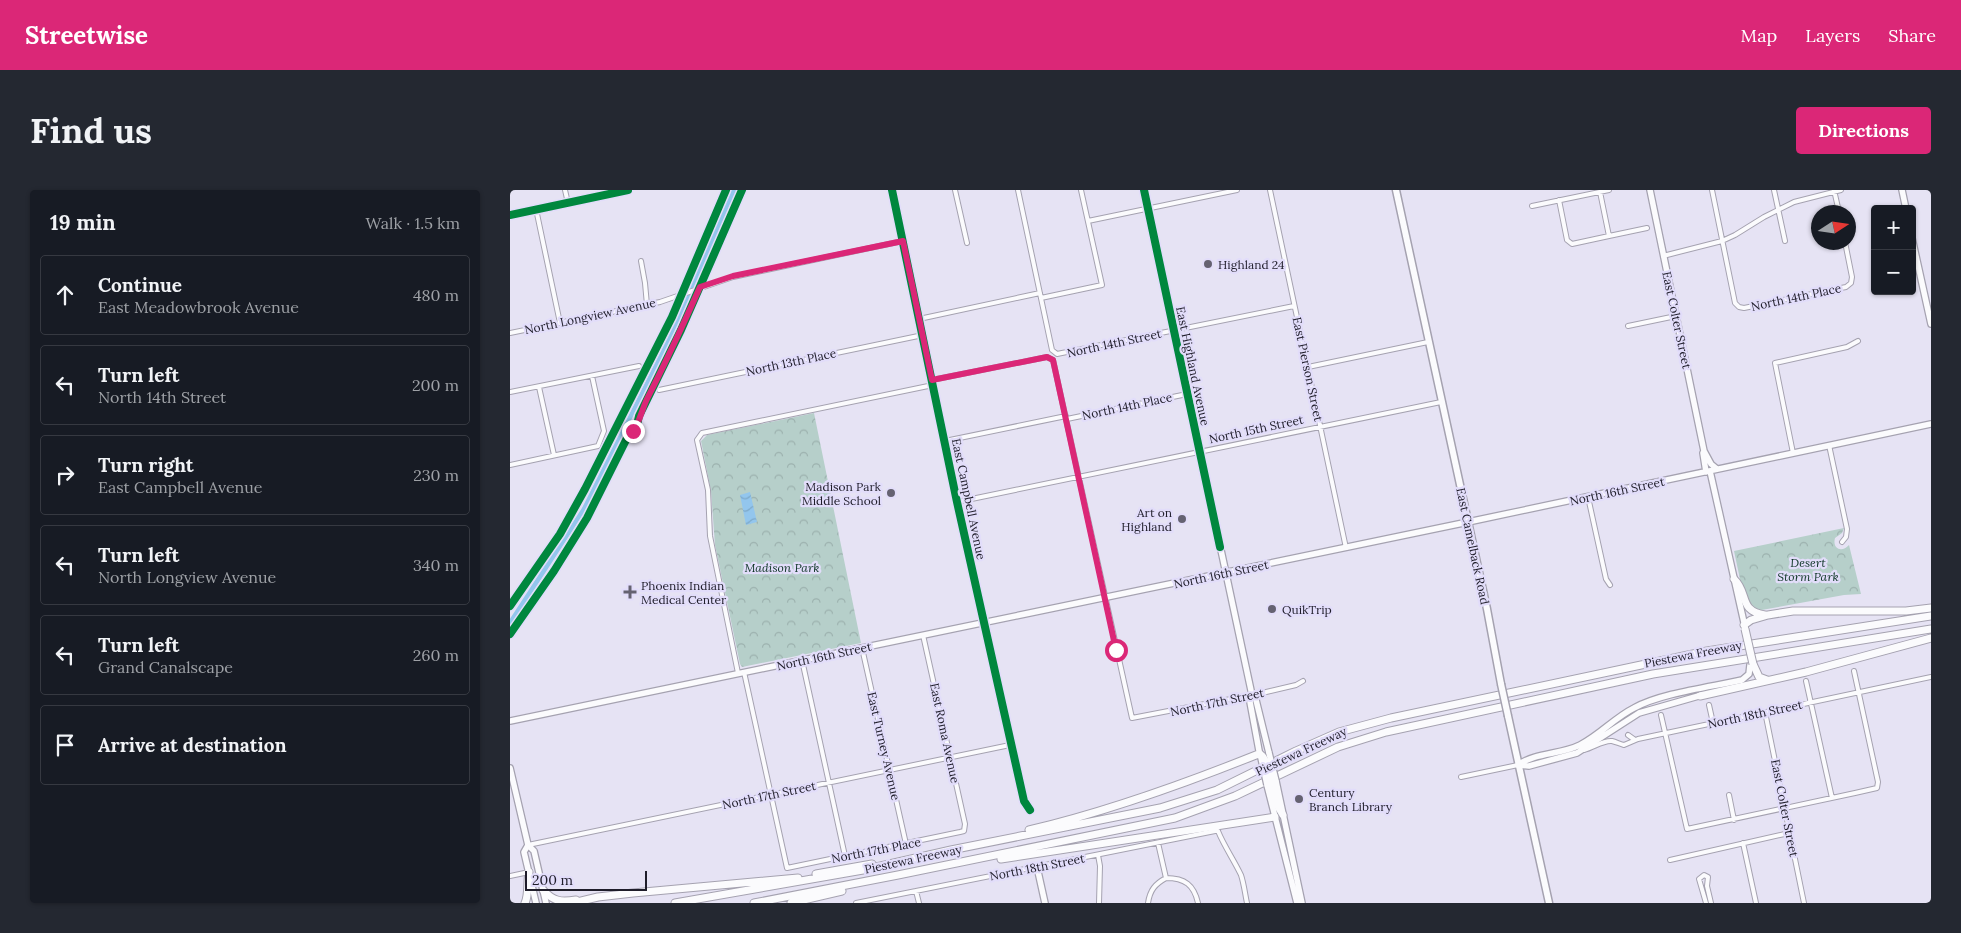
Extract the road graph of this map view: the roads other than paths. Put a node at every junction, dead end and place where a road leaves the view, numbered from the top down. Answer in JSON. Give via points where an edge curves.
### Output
{"nodes":[{"id":1,"x":565,"y":190,"type":"edge"},
{"id":2,"x":628,"y":190,"type":"edge"},
{"id":3,"x":892,"y":190,"type":"edge"},
{"id":4,"x":955,"y":190,"type":"edge"},
{"id":5,"x":1018,"y":190,"type":"edge"},
{"id":6,"x":1081,"y":190,"type":"edge"},
{"id":7,"x":1144,"y":190,"type":"edge"},
{"id":8,"x":1208,"y":190,"type":"edge"},
{"id":9,"x":1237,"y":190,"type":"edge"},
{"id":10,"x":1270,"y":190,"type":"edge"},
{"id":11,"x":1396,"y":190,"type":"edge"},
{"id":12,"x":1609,"y":190,"type":"edge"},
{"id":13,"x":1650,"y":190,"type":"edge"},
{"id":14,"x":1712,"y":190,"type":"edge"},
{"id":15,"x":1774,"y":190,"type":"edge"},
{"id":16,"x":1841,"y":190,"type":"edge"},
{"id":17,"x":1902,"y":190,"type":"edge"},
{"id":18,"x":1834,"y":191,"type":"edge"},
{"id":19,"x":1600,"y":192,"type":"junction"},
{"id":20,"x":1209,"y":196,"type":"junction"},
{"id":21,"x":1559,"y":200,"type":"junction"},
{"id":22,"x":568,"y":203,"type":"junction"},
{"id":23,"x":1837,"y":205,"type":"edge"},
{"id":24,"x":1905,"y":205,"type":"edge"},
{"id":25,"x":1532,"y":206,"type":"dead end"},
{"id":26,"x":536,"y":209,"type":"junction"},
{"id":27,"x":1148,"y":209,"type":"junction"},
{"id":28,"x":1778,"y":210,"type":"junction"},
{"id":29,"x":510,"y":214,"type":"edge"},
{"id":30,"x":1088,"y":221,"type":"junction"},
{"id":31,"x":1647,"y":228,"type":"dead end"},
{"id":32,"x":1609,"y":236,"type":"junction"},
{"id":33,"x":903,"y":241,"type":"junction"},
{"id":34,"x":1722,"y":241,"type":"junction"},
{"id":35,"x":1785,"y":241,"type":"dead end"},
{"id":36,"x":967,"y":243,"type":"dead end"},
{"id":37,"x":1847,"y":250,"type":"edge"},
{"id":38,"x":1915,"y":250,"type":"edge"},
{"id":39,"x":1663,"y":256,"type":"junction"},
{"id":40,"x":641,"y":261,"type":"dead end"},
{"id":41,"x":1040,"y":296,"type":"junction"},
{"id":42,"x":647,"y":305,"type":"junction"},
{"id":43,"x":1294,"y":306,"type":"junction"},
{"id":44,"x":1676,"y":316,"type":"junction"},
{"id":45,"x":919,"y":319,"type":"junction"},
{"id":46,"x":1931,"y":320,"type":"edge"},
{"id":47,"x":560,"y":323,"type":"junction"},
{"id":48,"x":1628,"y":326,"type":"dead end"},
{"id":49,"x":1174,"y":330,"type":"junction"},
{"id":50,"x":510,"y":333,"type":"edge"},
{"id":51,"x":922,"y":335,"type":"junction"},
{"id":52,"x":1858,"y":341,"type":"dead end"},
{"id":53,"x":1428,"y":342,"type":"junction"},
{"id":54,"x":640,"y":366,"type":"dead end"},
{"id":55,"x":1308,"y":367,"type":"junction"},
{"id":56,"x":592,"y":376,"type":"junction"},
{"id":57,"x":933,"y":383,"type":"junction"},
{"id":58,"x":539,"y":387,"type":"junction"},
{"id":59,"x":659,"y":390,"type":"dead end"},
{"id":60,"x":510,"y":392,"type":"edge"},
{"id":61,"x":1187,"y":394,"type":"junction"},
{"id":62,"x":1441,"y":402,"type":"junction"},
{"id":63,"x":1066,"y":418,"type":"junction"},
{"id":64,"x":1931,"y":424,"type":"edge"},
{"id":65,"x":1321,"y":427,"type":"junction"},
{"id":66,"x":945,"y":441,"type":"junction"},
{"id":67,"x":1829,"y":445,"type":"junction"},
{"id":68,"x":1704,"y":451,"type":"junction"},
{"id":69,"x":1200,"y":452,"type":"junction"},
{"id":70,"x":1793,"y":453,"type":"junction"},
{"id":71,"x":554,"y":455,"type":"junction"},
{"id":72,"x":510,"y":465,"type":"edge"},
{"id":73,"x":1717,"y":469,"type":"junction"},
{"id":74,"x":1708,"y":471,"type":"junction"},
{"id":75,"x":1079,"y":478,"type":"junction"},
{"id":76,"x":1588,"y":497,"type":"junction"},
{"id":77,"x":957,"y":502,"type":"junction"},
{"id":78,"x":1468,"y":522,"type":"junction"},
{"id":79,"x":1842,"y":542,"type":"dead end"},
{"id":80,"x":1346,"y":548,"type":"junction"},
{"id":81,"x":1226,"y":572,"type":"junction"},
{"id":82,"x":1734,"y":579,"type":"junction"},
{"id":83,"x":1610,"y":585,"type":"dead end"},
{"id":84,"x":1105,"y":598,"type":"junction"},
{"id":85,"x":1931,"y":608,"type":"edge"},
{"id":86,"x":1768,"y":615,"type":"junction"},
{"id":87,"x":1931,"y":616,"type":"edge"},
{"id":88,"x":984,"y":623,"type":"junction"},
{"id":89,"x":1745,"y":627,"type":"junction"},
{"id":90,"x":1931,"y":629,"type":"edge"},
{"id":91,"x":923,"y":635,"type":"junction"},
{"id":92,"x":1931,"y":638,"type":"edge"},
{"id":93,"x":862,"y":648,"type":"junction"},
{"id":94,"x":802,"y":660,"type":"junction"},
{"id":95,"x":1753,"y":665,"type":"junction"},
{"id":96,"x":1854,"y":671,"type":"dead end"},
{"id":97,"x":741,"y":673,"type":"junction"},
{"id":98,"x":1756,"y":674,"type":"junction"},
{"id":99,"x":1931,"y":676,"type":"edge"},
{"id":100,"x":1770,"y":680,"type":"junction"},
{"id":101,"x":1303,"y":681,"type":"dead end"},
{"id":102,"x":1806,"y":681,"type":"dead end"},
{"id":103,"x":1858,"y":692,"type":"junction"},
{"id":104,"x":1252,"y":695,"type":"junction"},
{"id":105,"x":1700,"y":696,"type":"junction"},
{"id":106,"x":1810,"y":703,"type":"junction"},
{"id":107,"x":1709,"y":705,"type":"dead end"},
{"id":108,"x":1765,"y":712,"type":"junction"},
{"id":109,"x":1661,"y":715,"type":"dead end"},
{"id":110,"x":510,"y":721,"type":"edge"},
{"id":111,"x":1713,"y":723,"type":"junction"},
{"id":112,"x":1665,"y":734,"type":"junction"},
{"id":113,"x":1628,"y":735,"type":"dead end"},
{"id":114,"x":1635,"y":740,"type":"junction"},
{"id":115,"x":1010,"y":745,"type":"junction"},
{"id":116,"x":1582,"y":751,"type":"junction"},
{"id":117,"x":1263,"y":755,"type":"junction"},
{"id":118,"x":950,"y":757,"type":"junction"},
{"id":119,"x":1518,"y":765,"type":"junction"},
{"id":120,"x":510,"y":768,"type":"edge"},
{"id":121,"x":890,"y":770,"type":"junction"},
{"id":122,"x":1462,"y":777,"type":"dead end"},
{"id":123,"x":829,"y":782,"type":"junction"},
{"id":124,"x":1272,"y":783,"type":"junction"},
{"id":125,"x":771,"y":794,"type":"junction"},
{"id":126,"x":1729,"y":795,"type":"dead end"},
{"id":127,"x":1832,"y":798,"type":"junction"},
{"id":128,"x":1784,"y":809,"type":"junction"},
{"id":129,"x":1030,"y":810,"type":"dead end"},
{"id":130,"x":1283,"y":815,"type":"junction"},
{"id":131,"x":1275,"y":817,"type":"junction"},
{"id":132,"x":1734,"y":820,"type":"junction"},
{"id":133,"x":964,"y":831,"type":"joint"},
{"id":134,"x":1789,"y":833,"type":"junction"},
{"id":135,"x":1158,"y":843,"type":"junction"},
{"id":136,"x":1743,"y":843,"type":"junction"},
{"id":137,"x":906,"y":844,"type":"junction"},
{"id":138,"x":528,"y":845,"type":"junction"},
{"id":139,"x":951,"y":850,"type":"junction"},
{"id":140,"x":1098,"y":855,"type":"junction"},
{"id":141,"x":845,"y":856,"type":"junction"},
{"id":142,"x":1670,"y":860,"type":"dead end"},
{"id":143,"x":897,"y":862,"type":"junction"},
{"id":144,"x":953,"y":864,"type":"junction"},
{"id":145,"x":1037,"y":867,"type":"junction"},
{"id":146,"x":529,"y":872,"type":"junction"},
{"id":147,"x":510,"y":876,"type":"edge"},
{"id":148,"x":898,"y":876,"type":"junction"},
{"id":149,"x":1166,"y":878,"type":"junction"},
{"id":150,"x":543,"y":890,"type":"junction"},
{"id":151,"x":916,"y":891,"type":"junction"},
{"id":152,"x":581,"y":900,"type":"junction"},
{"id":153,"x":525,"y":903,"type":"edge"},
{"id":154,"x":536,"y":903,"type":"edge"},
{"id":155,"x":546,"y":903,"type":"edge"},
{"id":156,"x":573,"y":903,"type":"edge"},
{"id":157,"x":676,"y":903,"type":"edge"},
{"id":158,"x":754,"y":903,"type":"edge"},
{"id":159,"x":791,"y":903,"type":"edge"},
{"id":160,"x":856,"y":903,"type":"edge"},
{"id":161,"x":919,"y":903,"type":"edge"},
{"id":162,"x":1045,"y":903,"type":"edge"},
{"id":163,"x":1099,"y":903,"type":"edge"},
{"id":164,"x":1148,"y":903,"type":"edge"},
{"id":165,"x":1198,"y":903,"type":"edge"},
{"id":166,"x":1248,"y":903,"type":"edge"},
{"id":167,"x":1296,"y":903,"type":"edge"},
{"id":168,"x":1302,"y":903,"type":"edge"},
{"id":169,"x":1549,"y":903,"type":"edge"},
{"id":170,"x":1706,"y":903,"type":"edge"},
{"id":171,"x":1711,"y":903,"type":"edge"},
{"id":172,"x":1756,"y":903,"type":"edge"},
{"id":173,"x":1804,"y":903,"type":"edge"}],
"edges":[{"from":1,"to":22,"type":"street"},
{"from":2,"to":22,"type":"main road"},
{"from":3,"to":33,"type":"main road","name":"East Campbell Avenue"},
{"from":4,"to":36,"type":"street"},
{"from":5,"to":41,"type":"street"},
{"from":6,"to":30,"type":"street"},
{"from":7,"to":27,"type":"main road","name":"East Highland Avenue"},
{"from":8,"to":20,"type":"street"},
{"from":9,"to":20,"type":"street"},
{"from":10,"to":43,"type":"street","name":"East Pierson Street"},
{"from":11,"to":53,"type":"main road","name":"East Camelback Road"},
{"from":12,"to":19,"type":"street"},
{"from":13,"to":39,"type":"main road","name":"East Colter Street"},
{"from":14,"to":34,"type":"street"},
{"from":15,"to":28,"type":"street"},
{"from":16,"to":18,"type":"street"},
{"from":17,"to":24,"type":"main road"},
{"from":18,"to":23,"type":"street"},
{"from":18,"to":28,"type":"street"},
{"from":19,"to":21,"type":"street"},
{"from":19,"to":32,"type":"street"},
{"from":20,"to":27,"type":"street"},
{"from":21,"to":25,"type":"street"},
{"from":21,"to":32,"type":"street","via":[[1569,243]]},
{"from":22,"to":26,"type":"main road"},
{"from":26,"to":29,"type":"main road"},
{"from":26,"to":47,"type":"street"},
{"from":27,"to":30,"type":"street"},
{"from":27,"to":49,"type":"main road","name":"East Highland Avenue"},
{"from":28,"to":34,"type":"street"},
{"from":28,"to":35,"type":"street"},
{"from":30,"to":41,"type":"street","via":[[1102,285]]},
{"from":31,"to":32,"type":"street"},
{"from":33,"to":42,"type":"street","name":"North Longview Avenue","via":[[733,276]]},
{"from":33,"to":45,"type":"main road","name":"East Campbell Avenue"},
{"from":34,"to":37,"type":"street","name":"North 14th Place","via":[[1736,303],[1744,308],[1846,287],[1852,276]]},
{"from":34,"to":39,"type":"street"},
{"from":38,"to":46,"type":"main road"},
{"from":39,"to":44,"type":"main road","name":"East Colter Street"},
{"from":40,"to":42,"type":"street"},
{"from":41,"to":45,"type":"street"},
{"from":41,"to":49,"type":"street","name":"North 14th Street","via":[[1052,350],[1060,354]]},
{"from":42,"to":47,"type":"street","name":"North Longview Avenue"},
{"from":43,"to":49,"type":"street","name":"North 14th Street"},
{"from":43,"to":55,"type":"street","name":"East Pierson Street"},
{"from":44,"to":48,"type":"street"},
{"from":44,"to":68,"type":"main road","name":"East Colter Street"},
{"from":45,"to":51,"type":"main road","name":"East Campbell Avenue"},
{"from":47,"to":50,"type":"street","name":"North Longview Avenue"},
{"from":49,"to":61,"type":"main road","name":"East Highland Avenue"},
{"from":51,"to":57,"type":"main road","name":"East Campbell Avenue"},
{"from":51,"to":59,"type":"street","name":"North 13th Place"},
{"from":52,"to":70,"type":"street","via":[[1775,363]]},
{"from":53,"to":55,"type":"street"},
{"from":53,"to":62,"type":"main road","name":"East Camelback Road"},
{"from":54,"to":56,"type":"street"},
{"from":55,"to":65,"type":"street","name":"East Pierson Street"},
{"from":56,"to":58,"type":"street"},
{"from":56,"to":71,"type":"street","via":[[604,430],[598,446]]},
{"from":57,"to":63,"type":"street","via":[[1051,358]]},
{"from":57,"to":66,"type":"main road","name":"East Campbell Avenue"},
{"from":57,"to":97,"type":"street","via":[[699,436],[697,440],[708,490],[710,536]]},
{"from":58,"to":60,"type":"street"},
{"from":58,"to":71,"type":"street"},
{"from":61,"to":63,"type":"street","name":"North 14th Place"},
{"from":61,"to":69,"type":"main road","name":"East Highland Avenue"},
{"from":62,"to":65,"type":"street","name":"North 15th Street"},
{"from":62,"to":78,"type":"main road","name":"East Camelback Road"},
{"from":63,"to":66,"type":"street","name":"North 14th Place"},
{"from":63,"to":75,"type":"street"},
{"from":64,"to":67,"type":"main road","name":"North 16th Street"},
{"from":65,"to":69,"type":"street","name":"North 15th Street"},
{"from":65,"to":80,"type":"street","name":"East Pierson Street"},
{"from":66,"to":77,"type":"main road","name":"East Campbell Avenue"},
{"from":67,"to":70,"type":"main road","name":"North 16th Street"},
{"from":67,"to":79,"type":"street","via":[[1847,529]]},
{"from":68,"to":73,"type":"main road","name":"East Colter Street","via":[[1710,464]]},
{"from":68,"to":74,"type":"main road","name":"East Colter Street"},
{"from":69,"to":75,"type":"street","name":"North 15th Street"},
{"from":69,"to":81,"type":"main road","name":"East Highland Avenue"},
{"from":70,"to":73,"type":"main road","name":"North 16th Street"},
{"from":71,"to":72,"type":"street"},
{"from":73,"to":74,"type":"main road","name":"North 16th Street"},
{"from":74,"to":76,"type":"main road","name":"North 16th Street"},
{"from":74,"to":82,"type":"main road","name":"East Colter Street"},
{"from":75,"to":77,"type":"street","name":"North 15th Street"},
{"from":75,"to":84,"type":"street"},
{"from":76,"to":78,"type":"main road","name":"North 16th Street"},
{"from":76,"to":83,"type":"street"},
{"from":77,"to":88,"type":"main road","name":"East Campbell Avenue"},
{"from":78,"to":80,"type":"main road","name":"North 16th Street"},
{"from":78,"to":119,"type":"main road","name":"East Camelback Road","bridge":true},
{"from":80,"to":81,"type":"main road","name":"North 16th Street"},
{"from":81,"to":84,"type":"main road","name":"North 16th Street"},
{"from":81,"to":104,"type":"main road","name":"East Highland Avenue"},
{"from":82,"to":86,"type":"highway","via":[[1740,584],[1745,604],[1750,610]]},
{"from":82,"to":89,"type":"main road","name":"East Colter Street"},
{"from":84,"to":88,"type":"main road","name":"North 16th Street"},
{"from":84,"to":104,"type":"street","name":"North 17th Street","via":[[1134,719]]},
{"from":85,"to":86,"type":"highway","via":[[1816,610]]},
{"from":86,"to":89,"type":"highway","via":[[1751,620]]},
{"from":87,"to":139,"type":"highway","name":"Piestewa Freeway","via":[[1707,651],[1374,722],[1324,738],[1230,785],[1190,800]]},
{"from":88,"to":91,"type":"main road","name":"North 16th Street"},
{"from":88,"to":115,"type":"main road","name":"East Campbell Avenue"},
{"from":89,"to":95,"type":"highway","bridge":true},
{"from":90,"to":144,"type":"highway","name":"Piestewa Freeway","via":[[1653,674],[1386,732],[1323,753],[1235,796],[1189,813]]},
{"from":91,"to":93,"type":"main road","name":"North 16th Street"},
{"from":91,"to":118,"type":"street","name":"East Roma Avenue"},
{"from":92,"to":100,"type":"highway"},
{"from":93,"to":94,"type":"main road","name":"North 16th Street"},
{"from":93,"to":121,"type":"street","name":"East Turney Avenue"},
{"from":94,"to":97,"type":"main road","name":"North 16th Street"},
{"from":94,"to":123,"type":"street"},
{"from":95,"to":98,"type":"highway"},
{"from":95,"to":119,"type":"main road","name":"North 18th Street","via":[[1742,680],[1636,706],[1579,745],[1527,758]]},
{"from":96,"to":103,"type":"street"},
{"from":97,"to":110,"type":"main road","name":"North 16th Street"},
{"from":97,"to":125,"type":"street"},
{"from":98,"to":100,"type":"highway"},
{"from":98,"to":105,"type":"main road","name":"North 18th Street","via":[[1747,683]]},
{"from":99,"to":103,"type":"street","name":"North 18th Street"},
{"from":100,"to":105,"type":"highway"},
{"from":101,"to":104,"type":"street","name":"North 17th Street"},
{"from":102,"to":106,"type":"street"},
{"from":103,"to":106,"type":"street","name":"North 18th Street"},
{"from":103,"to":127,"type":"street","via":[[1877,788]]},
{"from":104,"to":117,"type":"main road","name":"East Highland Avenue","via":[[1256,700]]},
{"from":104,"to":117,"type":"main road","name":"East Highland Avenue","via":[[1250,702]]},
{"from":105,"to":116,"type":"main road","name":"North 18th Street","via":[[1639,712]]},
{"from":106,"to":108,"type":"street","name":"North 18th Street"},
{"from":106,"to":127,"type":"street"},
{"from":107,"to":111,"type":"street"},
{"from":108,"to":111,"type":"street","name":"North 18th Street"},
{"from":108,"to":128,"type":"street","name":"East Colter Street"},
{"from":109,"to":112,"type":"street"},
{"from":111,"to":112,"type":"street","name":"North 18th Street"},
{"from":112,"to":114,"type":"street","name":"North 18th Street"},
{"from":112,"to":132,"type":"street","via":[[1687,829]]},
{"from":113,"to":114,"type":"street"},
{"from":114,"to":116,"type":"street","name":"North 18th Street","via":[[1621,745],[1609,741]]},
{"from":115,"to":118,"type":"street","name":"North 17th Street"},
{"from":115,"to":129,"type":"main road","name":"East Campbell Avenue","via":[[1024,802]]},
{"from":116,"to":119,"type":"main road","name":"North 18th Street","via":[[1529,766]]},
{"from":117,"to":124,"type":"highway","bridge":true},
{"from":117,"to":139,"type":"highway","via":[[1097,812]]},
{"from":118,"to":121,"type":"street","name":"North 17th Street"},
{"from":118,"to":133,"type":"street","name":"East Roma Avenue"},
{"from":119,"to":122,"type":"street","name":"North 18th Street"},
{"from":119,"to":169,"type":"main road","name":"East Camelback Road"},
{"from":120,"to":138,"type":"main road"},
{"from":121,"to":123,"type":"street","name":"North 17th Street"},
{"from":121,"to":137,"type":"street","name":"East Turney Avenue"},
{"from":123,"to":125,"type":"street","name":"North 17th Street"},
{"from":123,"to":141,"type":"street"},
{"from":124,"to":130,"type":"highway"},
{"from":124,"to":131,"type":"main road"},
{"from":125,"to":138,"type":"street","name":"North 17th Street"},
{"from":125,"to":141,"type":"street","name":"North 17th Place","via":[[787,868]]},
{"from":126,"to":132,"type":"street"},
{"from":127,"to":128,"type":"street"},
{"from":128,"to":132,"type":"street"},
{"from":128,"to":134,"type":"street","name":"East Colter Street"},
{"from":130,"to":131,"type":"main road"},
{"from":130,"to":168,"type":"main road"},
{"from":131,"to":144,"type":"highway"},
{"from":131,"to":167,"type":"main road"},
{"from":133,"to":137,"type":"street","name":"North 17th Place"},
{"from":134,"to":136,"type":"street"},
{"from":134,"to":173,"type":"street","name":"East Colter Street"},
{"from":135,"to":140,"type":"street","name":"North 18th Street"},
{"from":135,"to":149,"type":"street"},
{"from":135,"to":166,"type":"street","name":"North 18th Street","via":[[1218,831],[1242,877]]},
{"from":136,"to":142,"type":"street"},
{"from":136,"to":172,"type":"street"},
{"from":137,"to":141,"type":"street","name":"North 17th Place"},
{"from":138,"to":146,"type":"main road","via":[[524,852]]},
{"from":138,"to":150,"type":"main road","via":[[534,851]]},
{"from":139,"to":143,"type":"highway","name":"Piestewa Freeway"},
{"from":140,"to":145,"type":"street","name":"North 18th Street"},
{"from":140,"to":163,"type":"street"},
{"from":143,"to":152,"type":"highway","via":[[861,865],[786,880]]},
{"from":143,"to":157,"type":"highway","name":"Piestewa Freeway"},
{"from":144,"to":148,"type":"highway","name":"Piestewa Freeway"},
{"from":145,"to":151,"type":"street","name":"North 18th Street"},
{"from":145,"to":162,"type":"main road"},
{"from":146,"to":147,"type":"street"},
{"from":146,"to":153,"type":"highway"},
{"from":146,"to":154,"type":"main road"},
{"from":148,"to":158,"type":"highway","name":"Piestewa Freeway"},
{"from":148,"to":159,"type":"highway"},
{"from":149,"to":164,"type":"street","via":[[1154,886]]},
{"from":149,"to":165,"type":"street","via":[[1188,883]]},
{"from":150,"to":152,"type":"highway","via":[[559,902]]},
{"from":150,"to":155,"type":"main road"},
{"from":151,"to":160,"type":"street","name":"North 18th Street"},
{"from":151,"to":161,"type":"street"},
{"from":152,"to":156,"type":"highway"},
{"from":170,"to":171,"type":"street","via":[[1699,879],[1704,875],[1708,877]]}]}
